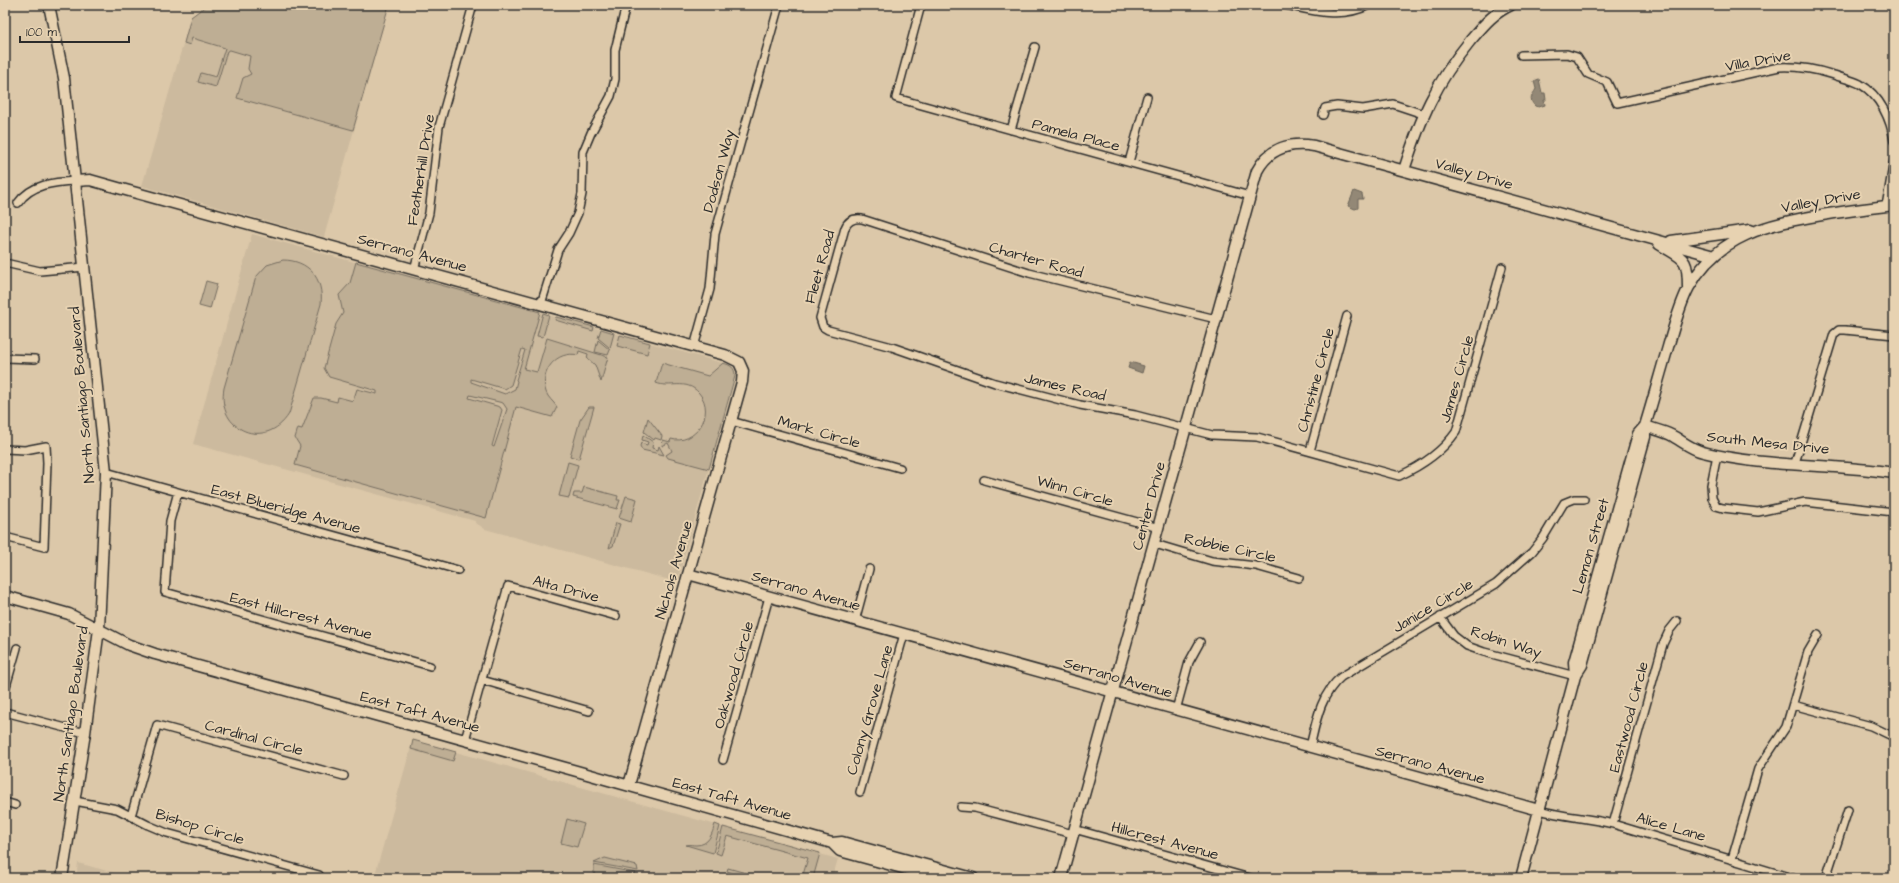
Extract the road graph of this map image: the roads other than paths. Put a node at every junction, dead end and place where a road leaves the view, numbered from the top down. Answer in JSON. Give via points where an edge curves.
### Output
{"nodes":[{"id":1,"x":49,"y":5,"type":"edge"},
{"id":2,"x":473,"y":5,"type":"edge"},
{"id":3,"x":626,"y":5,"type":"edge"},
{"id":4,"x":778,"y":5,"type":"edge"},
{"id":5,"x":921,"y":5,"type":"edge"},
{"id":6,"x":1286,"y":5,"type":"edge"},
{"id":7,"x":1369,"y":5,"type":"edge"},
{"id":8,"x":1511,"y":5,"type":"edge"},
{"id":9,"x":1034,"y":47,"type":"dead end"},
{"id":10,"x":1521,"y":55,"type":"dead end"},
{"id":11,"x":1147,"y":97,"type":"dead end"},
{"id":12,"x":1423,"y":114,"type":"junction"},
{"id":13,"x":1323,"y":115,"type":"dead end"},
{"id":14,"x":1011,"y":130,"type":"junction"},
{"id":15,"x":1894,"y":137,"type":"edge"},
{"id":16,"x":1277,"y":149,"type":"joint"},
{"id":17,"x":1894,"y":160,"type":"edge"},
{"id":18,"x":1128,"y":162,"type":"junction"},
{"id":19,"x":1404,"y":170,"type":"junction"},
{"id":20,"x":76,"y":181,"type":"junction"},
{"id":21,"x":1250,"y":196,"type":"junction"},
{"id":22,"x":18,"y":203,"type":"dead end"},
{"id":23,"x":1890,"y":205,"type":"edge"},
{"id":24,"x":852,"y":219,"type":"joint"},
{"id":25,"x":1754,"y":230,"type":"junction"},
{"id":26,"x":1657,"y":241,"type":"junction"},
{"id":27,"x":1714,"y":256,"type":"junction"},
{"id":28,"x":5,"y":263,"type":"edge"},
{"id":29,"x":85,"y":267,"type":"junction"},
{"id":30,"x":1502,"y":267,"type":"dead end"},
{"id":31,"x":414,"y":270,"type":"junction"},
{"id":32,"x":1688,"y":288,"type":"junction"},
{"id":33,"x":541,"y":304,"type":"junction"},
{"id":34,"x":1347,"y":316,"type":"dead end"},
{"id":35,"x":1216,"y":319,"type":"junction"},
{"id":36,"x":821,"y":324,"type":"joint"},
{"id":37,"x":1894,"y":335,"type":"edge"},
{"id":38,"x":694,"y":347,"type":"junction"},
{"id":39,"x":5,"y":358,"type":"edge"},
{"id":40,"x":35,"y":359,"type":"dead end"},
{"id":41,"x":740,"y":362,"type":"joint"},
{"id":42,"x":731,"y":421,"type":"junction"},
{"id":43,"x":1645,"y":426,"type":"junction"},
{"id":44,"x":1186,"y":429,"type":"junction"},
{"id":45,"x":5,"y":449,"type":"edge"},
{"id":46,"x":1310,"y":451,"type":"junction"},
{"id":47,"x":1717,"y":455,"type":"junction"},
{"id":48,"x":1795,"y":463,"type":"junction"},
{"id":49,"x":900,"y":468,"type":"dead end"},
{"id":50,"x":106,"y":472,"type":"junction"},
{"id":51,"x":1894,"y":473,"type":"edge"},
{"id":52,"x":984,"y":480,"type":"dead end"},
{"id":53,"x":178,"y":492,"type":"junction"},
{"id":54,"x":1584,"y":499,"type":"dead end"},
{"id":55,"x":1894,"y":512,"type":"edge"},
{"id":56,"x":1159,"y":528,"type":"junction"},
{"id":57,"x":5,"y":537,"type":"edge"},
{"id":58,"x":1155,"y":544,"type":"junction"},
{"id":59,"x":869,"y":569,"type":"dead end"},
{"id":60,"x":458,"y":570,"type":"dead end"},
{"id":61,"x":688,"y":574,"type":"junction"},
{"id":62,"x":1299,"y":578,"type":"dead end"},
{"id":63,"x":5,"y":596,"type":"edge"},
{"id":64,"x":769,"y":597,"type":"junction"},
{"id":65,"x":616,"y":616,"type":"dead end"},
{"id":66,"x":1440,"y":617,"type":"junction"},
{"id":67,"x":855,"y":621,"type":"junction"},
{"id":68,"x":1677,"y":621,"type":"dead end"},
{"id":69,"x":99,"y":629,"type":"junction"},
{"id":70,"x":904,"y":634,"type":"junction"},
{"id":71,"x":1818,"y":635,"type":"dead end"},
{"id":72,"x":1200,"y":642,"type":"dead end"},
{"id":73,"x":17,"y":648,"type":"dead end"},
{"id":74,"x":430,"y":666,"type":"dead end"},
{"id":75,"x":1575,"y":676,"type":"junction"},
{"id":76,"x":482,"y":680,"type":"junction"},
{"id":77,"x":5,"y":690,"type":"edge"},
{"id":78,"x":1114,"y":692,"type":"junction"},
{"id":79,"x":1793,"y":704,"type":"junction"},
{"id":80,"x":1176,"y":710,"type":"junction"},
{"id":81,"x":589,"y":711,"type":"dead end"},
{"id":82,"x":5,"y":712,"type":"edge"},
{"id":83,"x":85,"y":733,"type":"junction"},
{"id":84,"x":1894,"y":737,"type":"edge"},
{"id":85,"x":465,"y":740,"type":"junction"},
{"id":86,"x":1310,"y":747,"type":"junction"},
{"id":87,"x":723,"y":760,"type":"dead end"},
{"id":88,"x":344,"y":776,"type":"dead end"},
{"id":89,"x":629,"y":785,"type":"junction"},
{"id":90,"x":860,"y":792,"type":"dead end"},
{"id":91,"x":75,"y":801,"type":"junction"},
{"id":92,"x":5,"y":802,"type":"edge"},
{"id":93,"x":16,"y":805,"type":"dead end"},
{"id":94,"x":961,"y":807,"type":"dead end"},
{"id":95,"x":1539,"y":810,"type":"junction"},
{"id":96,"x":1848,"y":810,"type":"dead end"},
{"id":97,"x":131,"y":816,"type":"junction"},
{"id":98,"x":1613,"y":824,"type":"junction"},
{"id":99,"x":1074,"y":832,"type":"junction"},
{"id":100,"x":1732,"y":859,"type":"junction"},
{"id":101,"x":919,"y":871,"type":"edge"},
{"id":102,"x":319,"y":875,"type":"dead end"},
{"id":103,"x":62,"y":878,"type":"edge"},
{"id":104,"x":939,"y":878,"type":"edge"},
{"id":105,"x":973,"y":878,"type":"edge"},
{"id":106,"x":1061,"y":878,"type":"edge"},
{"id":107,"x":1250,"y":878,"type":"edge"},
{"id":108,"x":1521,"y":878,"type":"edge"},
{"id":109,"x":1793,"y":878,"type":"edge"},
{"id":110,"x":1826,"y":878,"type":"edge"}],
"edges":[{"from":1,"to":20,"type":"street","name":"North Santiago Boulevard","via":[[63,71]]},
{"from":2,"to":31,"type":"street","name":"Featherhill Drive","via":[[439,127],[428,218]]},
{"from":3,"to":33,"type":"street","via":[[615,50],[615,79],[611,96],[583,152],[582,194],[578,213],[558,250]]},
{"from":4,"to":38,"type":"street","name":"Dodson Way","via":[[715,234],[710,288]]},
{"from":5,"to":14,"type":"street","name":"Pamela Place","via":[[896,98]]},
{"from":6,"to":7,"type":"street","via":[[1332,14],[1347,13]]},
{"from":8,"to":12,"type":"street","via":[[1487,20],[1464,48],[1440,82]]},
{"from":9,"to":14,"type":"street"},
{"from":10,"to":15,"type":"street","name":"Villa Drive","via":[[1567,54],[1577,57],[1588,74],[1607,82],[1617,103],[1779,67],[1801,66],[1852,81],[1868,90],[1887,114]]},
{"from":11,"to":18,"type":"street"},
{"from":12,"to":13,"type":"street","via":[[1393,104],[1363,109],[1334,106],[1325,108]]},
{"from":12,"to":19,"type":"street"},
{"from":14,"to":18,"type":"street","name":"Pamela Place"},
{"from":16,"to":19,"type":"street","name":"Valley Drive","via":[[1306,145]]},
{"from":16,"to":21,"type":"street","name":"Center Drive","via":[[1260,165]]},
{"from":17,"to":23,"type":"street"},
{"from":18,"to":21,"type":"street","name":"Pamela Place"},
{"from":19,"to":26,"type":"street","name":"Valley Drive"},
{"from":20,"to":22,"type":"street","via":[[43,185],[30,191]]},
{"from":20,"to":29,"type":"street","name":"North Santiago Boulevard"},
{"from":20,"to":31,"type":"street","name":"Serrano Avenue","via":[[90,180]]},
{"from":21,"to":35,"type":"street","name":"Center Drive"},
{"from":23,"to":25,"type":"street","name":"Valley Drive","via":[[1796,220]]},
{"from":24,"to":35,"type":"street","name":"Charter Road","via":[[862,219],[1029,273]]},
{"from":24,"to":36,"type":"street","name":"Fleet Road","via":[[845,228],[821,312]]},
{"from":25,"to":26,"type":"street","name":"Valley Drive","via":[[1684,240]]},
{"from":25,"to":27,"type":"street","name":"Valley Drive"},
{"from":26,"to":27,"type":"street","name":"Valley Drive"},
{"from":26,"to":32,"type":"street","via":[[1685,262],[1689,273]]},
{"from":27,"to":32,"type":"street","name":"Lemon Street"},
{"from":28,"to":29,"type":"street","via":[[40,271]]},
{"from":29,"to":50,"type":"street","name":"North Santiago Boulevard"},
{"from":30,"to":46,"type":"street","name":"James Circle","via":[[1461,418],[1448,444],[1427,461],[1399,476]]},
{"from":31,"to":33,"type":"street","name":"Serrano Avenue"},
{"from":32,"to":43,"type":"street","name":"Lemon Street"},
{"from":33,"to":38,"type":"street","name":"Serrano Avenue"},
{"from":34,"to":46,"type":"street","name":"Christine Circle"},
{"from":35,"to":44,"type":"street","name":"Center Drive"},
{"from":36,"to":44,"type":"street","name":"James Road","via":[[828,330],[892,347],[995,383]]},
{"from":37,"to":48,"type":"street","via":[[1845,330],[1839,330],[1834,334]]},
{"from":38,"to":41,"type":"street","name":"Serrano Avenue","via":[[725,355]]},
{"from":39,"to":40,"type":"street"},
{"from":41,"to":42,"type":"street","name":"Nichols Avenue","via":[[743,375]]},
{"from":42,"to":49,"type":"street","name":"Mark Circle"},
{"from":42,"to":61,"type":"street","name":"Nichols Avenue"},
{"from":43,"to":47,"type":"street","name":"South Mesa Drive","via":[[1670,435],[1696,450]]},
{"from":43,"to":75,"type":"street","name":"Lemon Street","via":[[1645,438],[1582,665]]},
{"from":44,"to":46,"type":"street","name":"James Road","via":[[1219,436],[1257,437]]},
{"from":44,"to":56,"type":"street","name":"Center Drive"},
{"from":45,"to":57,"type":"street","via":[[25,450],[46,446],[47,463],[44,547]]},
{"from":47,"to":48,"type":"street","name":"South Mesa Drive"},
{"from":47,"to":55,"type":"street","via":[[1711,485],[1712,498],[1716,506],[1758,512],[1805,502]]},
{"from":48,"to":51,"type":"street","name":"South Mesa Drive","via":[[1859,467]]},
{"from":50,"to":53,"type":"street","name":"East Blueridge Avenue"},
{"from":50,"to":69,"type":"street","name":"North Santiago Boulevard"},
{"from":52,"to":56,"type":"street","name":"Winn Circle"},
{"from":53,"to":60,"type":"street","name":"East Blueridge Avenue"},
{"from":53,"to":74,"type":"street","name":"East Hillcrest Avenue","via":[[170,521],[165,592]]},
{"from":54,"to":66,"type":"street","name":"Janice Circle","via":[[1569,500],[1561,507],[1532,552],[1496,584]]},
{"from":56,"to":58,"type":"street","name":"Center Drive"},
{"from":58,"to":62,"type":"street","name":"Robbie Circle","via":[[1212,561],[1256,566]]},
{"from":58,"to":78,"type":"street","name":"Center Drive"},
{"from":59,"to":67,"type":"street"},
{"from":61,"to":64,"type":"street","name":"Serrano Avenue"},
{"from":61,"to":89,"type":"street","name":"Nichols Avenue"},
{"from":63,"to":69,"type":"street","name":"East Taft Avenue","via":[[55,609],[82,619]]},
{"from":64,"to":67,"type":"street","name":"Serrano Avenue"},
{"from":64,"to":87,"type":"street","name":"Oakwood Circle"},
{"from":65,"to":76,"type":"street","name":"Alta Drive","via":[[508,586]]},
{"from":66,"to":75,"type":"street","name":"Robin Way","via":[[1454,636],[1468,646]]},
{"from":66,"to":86,"type":"street","name":"Janice Circle","via":[[1333,684],[1321,705]]},
{"from":67,"to":70,"type":"street","name":"Serrano Avenue"},
{"from":68,"to":98,"type":"street","name":"Eastwood Circle","via":[[1663,644]]},
{"from":69,"to":83,"type":"street","name":"North Santiago Boulevard"},
{"from":69,"to":85,"type":"street","name":"East Taft Avenue","via":[[129,645],[155,654]]},
{"from":70,"to":78,"type":"street","name":"Serrano Avenue"},
{"from":70,"to":90,"type":"street","name":"Colony Grove Lane"},
{"from":71,"to":79,"type":"street","via":[[1808,652]]},
{"from":72,"to":80,"type":"street","via":[[1189,662]]},
{"from":73,"to":77,"type":"street"},
{"from":75,"to":95,"type":"street","name":"Lemon Street"},
{"from":76,"to":81,"type":"street"},
{"from":76,"to":85,"type":"street"},
{"from":78,"to":80,"type":"street","name":"Serrano Avenue"},
{"from":78,"to":99,"type":"street","name":"Center Drive"},
{"from":79,"to":84,"type":"street","via":[[1871,726]]},
{"from":79,"to":100,"type":"street","via":[[1786,728],[1758,769]]},
{"from":80,"to":86,"type":"street","name":"Serrano Avenue"},
{"from":82,"to":83,"type":"street"},
{"from":83,"to":91,"type":"street","name":"North Santiago Boulevard"},
{"from":85,"to":89,"type":"street","name":"East Taft Avenue"},
{"from":86,"to":95,"type":"street","name":"Serrano Avenue"},
{"from":88,"to":97,"type":"street","name":"Cardinal Circle","via":[[157,725]]},
{"from":89,"to":101,"type":"street","name":"East Taft Avenue","via":[[832,843],[842,842]]},
{"from":91,"to":97,"type":"street","name":"Bishop Circle","via":[[109,807]]},
{"from":91,"to":103,"type":"street","name":"North Santiago Boulevard"},
{"from":92,"to":93,"type":"street"},
{"from":94,"to":99,"type":"street","name":"Hillcrest Avenue","via":[[975,808]]},
{"from":95,"to":98,"type":"street","name":"Alice Lane"},
{"from":95,"to":108,"type":"street","name":"Lemon Street"},
{"from":96,"to":110,"type":"street"},
{"from":97,"to":102,"type":"street","name":"Bishop Circle","via":[[166,833]]},
{"from":98,"to":100,"type":"street","name":"Alice Lane"},
{"from":99,"to":106,"type":"street","name":"Center Drive"},
{"from":99,"to":107,"type":"street","name":"Hillcrest Avenue"},
{"from":100,"to":109,"type":"street","name":"Alice Lane"},
{"from":101,"to":104,"type":"street","name":"East Taft Avenue"},
{"from":101,"to":105,"type":"street","name":"East Taft Avenue"}]}
